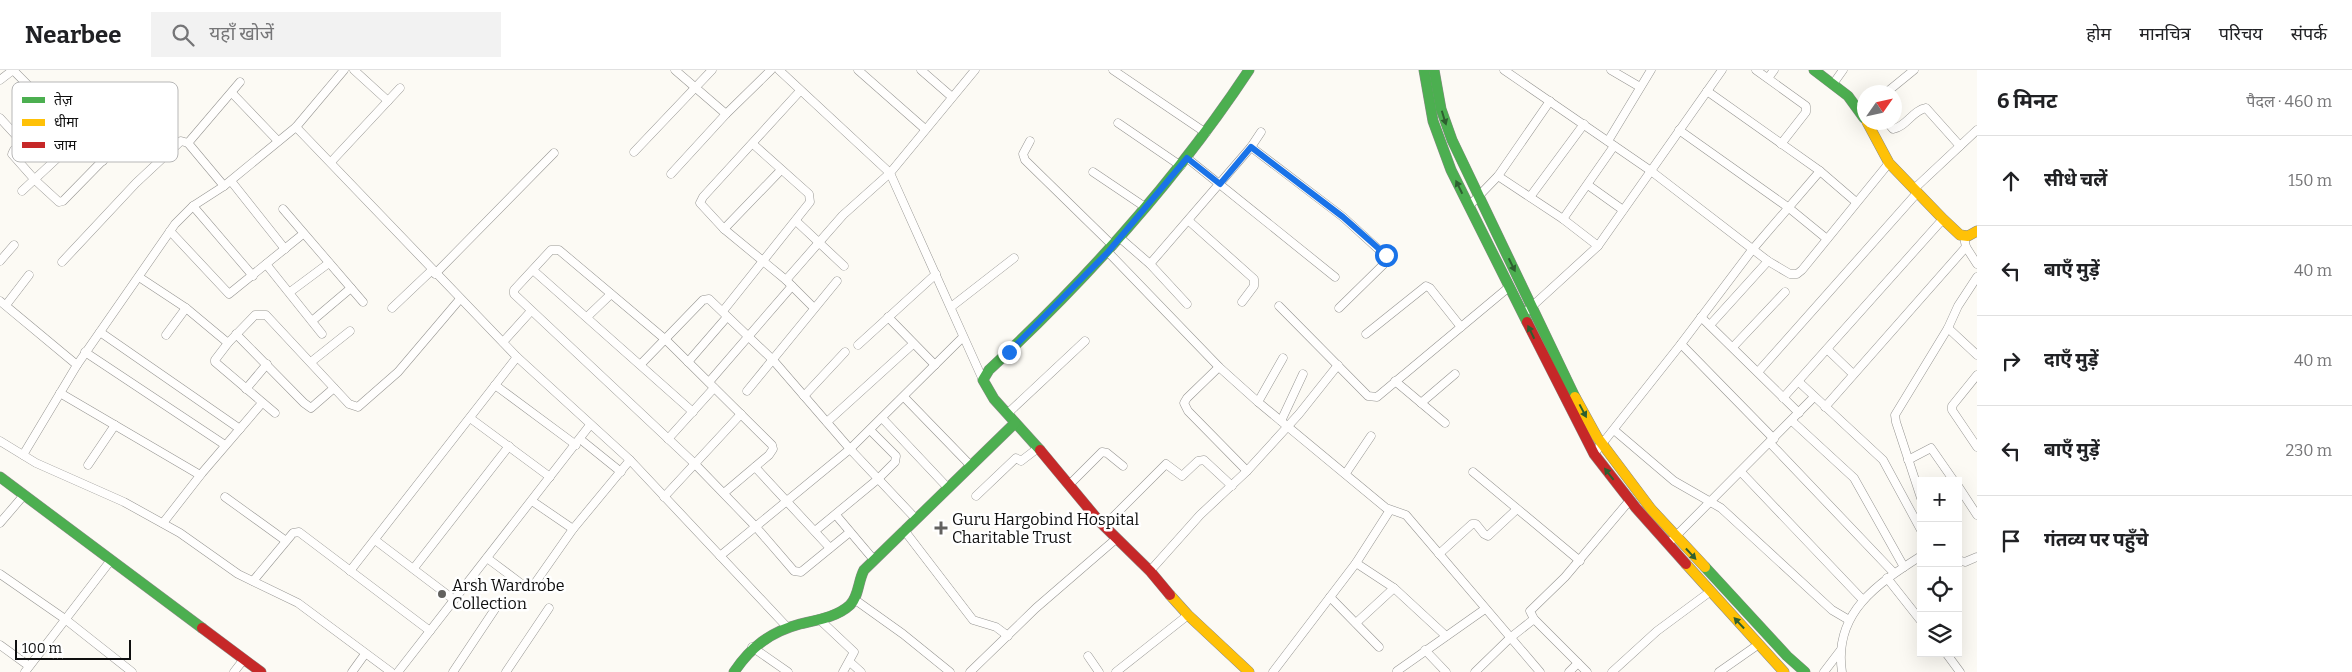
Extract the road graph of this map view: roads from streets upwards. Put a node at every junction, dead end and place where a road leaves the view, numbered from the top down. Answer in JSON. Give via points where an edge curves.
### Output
{"nodes":[{"id":1,"x":344,"y":70,"type":"edge"},
{"id":2,"x":354,"y":70,"type":"edge"},
{"id":3,"x":675,"y":70,"type":"edge"},
{"id":4,"x":712,"y":70,"type":"edge"},
{"id":5,"x":771,"y":70,"type":"edge"},
{"id":6,"x":779,"y":70,"type":"edge"},
{"id":7,"x":858,"y":70,"type":"edge"},
{"id":8,"x":921,"y":70,"type":"edge"},
{"id":9,"x":975,"y":70,"type":"edge"},
{"id":10,"x":1114,"y":70,"type":"edge"},
{"id":11,"x":1248,"y":70,"type":"edge"},
{"id":12,"x":1424,"y":70,"type":"edge"},
{"id":13,"x":1434,"y":70,"type":"edge"},
{"id":14,"x":1504,"y":70,"type":"edge"},
{"id":15,"x":1611,"y":70,"type":"edge"},
{"id":16,"x":1651,"y":70,"type":"edge"},
{"id":17,"x":1722,"y":70,"type":"edge"},
{"id":18,"x":1756,"y":70,"type":"edge"},
{"id":19,"x":1774,"y":70,"type":"edge"},
{"id":20,"x":1814,"y":70,"type":"edge"},
{"id":21,"x":1843,"y":70,"type":"edge"},
{"id":22,"x":1914,"y":70,"type":"edge"},
{"id":23,"x":1768,"y":78,"type":"junction"},
{"id":24,"x":0,"y":80,"type":"edge"},
{"id":25,"x":25,"y":82,"type":"edge"},
{"id":26,"x":240,"y":82,"type":"dead end"},
{"id":27,"x":1832,"y":84,"type":"junction"},
{"id":28,"x":1896,"y":85,"type":"edge"},
{"id":29,"x":1640,"y":87,"type":"junction"},
{"id":30,"x":400,"y":88,"type":"dead end"},
{"id":31,"x":696,"y":88,"type":"junction"},
{"id":32,"x":800,"y":91,"type":"junction"},
{"id":33,"x":1707,"y":91,"type":"junction"},
{"id":34,"x":232,"y":93,"type":"junction"},
{"id":35,"x":952,"y":97,"type":"junction"},
{"id":36,"x":388,"y":101,"type":"junction"},
{"id":37,"x":1550,"y":101,"type":"junction"},
{"id":38,"x":1857,"y":108,"type":"edge"},
{"id":39,"x":726,"y":114,"type":"junction"},
{"id":40,"x":0,"y":118,"type":"edge"},
{"id":41,"x":1118,"y":123,"type":"dead end"},
{"id":42,"x":1584,"y":124,"type":"junction"},
{"id":43,"x":1902,"y":125,"type":"edge"},
{"id":44,"x":296,"y":127,"type":"junction"},
{"id":45,"x":925,"y":129,"type":"junction"},
{"id":46,"x":1679,"y":130,"type":"junction"},
{"id":47,"x":1871,"y":130,"type":"edge"},
{"id":48,"x":12,"y":131,"type":"edge"},
{"id":49,"x":1261,"y":132,"type":"dead end"},
{"id":50,"x":1976,"y":132,"type":"edge"},
{"id":51,"x":1206,"y":133,"type":"junction"},
{"id":52,"x":278,"y":141,"type":"junction"},
{"id":53,"x":1030,"y":141,"type":"dead end"},
{"id":54,"x":178,"y":142,"type":"edge"},
{"id":55,"x":188,"y":143,"type":"junction"},
{"id":56,"x":753,"y":144,"type":"junction"},
{"id":57,"x":1611,"y":144,"type":"junction"},
{"id":58,"x":1781,"y":144,"type":"junction"},
{"id":59,"x":1960,"y":146,"type":"junction"},
{"id":60,"x":1251,"y":147,"type":"junction"},
{"id":61,"x":634,"y":152,"type":"dead end"},
{"id":62,"x":554,"y":153,"type":"dead end"},
{"id":63,"x":19,"y":162,"type":"edge"},
{"id":64,"x":54,"y":162,"type":"edge"},
{"id":65,"x":102,"y":162,"type":"edge"},
{"id":66,"x":157,"y":162,"type":"edge"},
{"id":67,"x":330,"y":162,"type":"junction"},
{"id":68,"x":1184,"y":162,"type":"junction"},
{"id":69,"x":1889,"y":162,"type":"junction"},
{"id":70,"x":781,"y":170,"type":"junction"},
{"id":71,"x":1652,"y":171,"type":"junction"},
{"id":72,"x":1820,"y":171,"type":"junction"},
{"id":73,"x":1093,"y":172,"type":"dead end"},
{"id":74,"x":890,"y":173,"type":"junction"},
{"id":75,"x":671,"y":174,"type":"dead end"},
{"id":76,"x":1498,"y":176,"type":"junction"},
{"id":77,"x":35,"y":180,"type":"junction"},
{"id":78,"x":231,"y":181,"type":"junction"},
{"id":79,"x":1220,"y":184,"type":"junction"},
{"id":80,"x":1588,"y":185,"type":"junction"},
{"id":81,"x":224,"y":186,"type":"junction"},
{"id":82,"x":22,"y":191,"type":"dead end"},
{"id":83,"x":1916,"y":191,"type":"junction"},
{"id":84,"x":1478,"y":197,"type":"junction"},
{"id":85,"x":1530,"y":197,"type":"junction"},
{"id":86,"x":1856,"y":202,"type":"junction"},
{"id":87,"x":193,"y":206,"type":"junction"},
{"id":88,"x":1469,"y":206,"type":"junction"},
{"id":89,"x":1145,"y":207,"type":"junction"},
{"id":90,"x":1789,"y":208,"type":"junction"},
{"id":91,"x":283,"y":209,"type":"dead end"},
{"id":92,"x":1623,"y":210,"type":"junction"},
{"id":93,"x":1563,"y":219,"type":"junction"},
{"id":94,"x":1943,"y":219,"type":"junction"},
{"id":95,"x":796,"y":221,"type":"junction"},
{"id":96,"x":1189,"y":221,"type":"junction"},
{"id":97,"x":724,"y":229,"type":"junction"},
{"id":98,"x":170,"y":231,"type":"junction"},
{"id":99,"x":1977,"y":231,"type":"edge"},
{"id":100,"x":304,"y":234,"type":"junction"},
{"id":101,"x":1964,"y":236,"type":"junction"},
{"id":102,"x":1827,"y":239,"type":"junction"},
{"id":103,"x":819,"y":241,"type":"junction"},
{"id":104,"x":14,"y":245,"type":"dead end"},
{"id":105,"x":1114,"y":245,"type":"junction"},
{"id":106,"x":1598,"y":246,"type":"junction"},
{"id":107,"x":1966,"y":247,"type":"junction"},
{"id":108,"x":285,"y":249,"type":"junction"},
{"id":109,"x":1752,"y":250,"type":"junction"},
{"id":110,"x":1014,"y":258,"type":"dead end"},
{"id":111,"x":0,"y":261,"type":"edge"},
{"id":112,"x":764,"y":261,"type":"junction"},
{"id":113,"x":1768,"y":261,"type":"junction"},
{"id":114,"x":62,"y":262,"type":"dead end"},
{"id":115,"x":329,"y":263,"type":"junction"},
{"id":116,"x":266,"y":264,"type":"junction"},
{"id":117,"x":1150,"y":264,"type":"junction"},
{"id":118,"x":1977,"y":264,"type":"edge"},
{"id":119,"x":844,"y":266,"type":"dead end"},
{"id":120,"x":534,"y":271,"type":"junction"},
{"id":121,"x":433,"y":272,"type":"junction"},
{"id":122,"x":936,"y":274,"type":"junction"},
{"id":123,"x":29,"y":275,"type":"dead end"},
{"id":124,"x":252,"y":276,"type":"junction"},
{"id":125,"x":139,"y":277,"type":"junction"},
{"id":126,"x":1335,"y":277,"type":"dead end"},
{"id":127,"x":1977,"y":277,"type":"edge"},
{"id":128,"x":837,"y":281,"type":"dead end"},
{"id":129,"x":788,"y":283,"type":"junction"},
{"id":130,"x":1509,"y":287,"type":"junction"},
{"id":131,"x":351,"y":288,"type":"junction"},
{"id":132,"x":290,"y":292,"type":"junction"},
{"id":133,"x":1785,"y":292,"type":"dead end"},
{"id":134,"x":611,"y":294,"type":"junction"},
{"id":135,"x":460,"y":299,"type":"junction"},
{"id":136,"x":363,"y":302,"type":"dead end"},
{"id":137,"x":1242,"y":302,"type":"dead end"},
{"id":138,"x":3,"y":303,"type":"edge"},
{"id":139,"x":1188,"y":304,"type":"dead end"},
{"id":140,"x":951,"y":306,"type":"junction"},
{"id":141,"x":1280,"y":306,"type":"dead end"},
{"id":142,"x":1532,"y":307,"type":"junction"},
{"id":143,"x":186,"y":308,"type":"junction"},
{"id":144,"x":392,"y":308,"type":"dead end"},
{"id":145,"x":814,"y":308,"type":"junction"},
{"id":146,"x":1339,"y":308,"type":"dead end"},
{"id":147,"x":531,"y":311,"type":"junction"},
{"id":148,"x":725,"y":314,"type":"junction"},
{"id":149,"x":1522,"y":314,"type":"junction"},
{"id":150,"x":888,"y":316,"type":"junction"},
{"id":151,"x":587,"y":317,"type":"junction"},
{"id":152,"x":1701,"y":318,"type":"junction"},
{"id":153,"x":312,"y":320,"type":"junction"},
{"id":154,"x":1710,"y":325,"type":"junction"},
{"id":155,"x":1460,"y":327,"type":"junction"},
{"id":156,"x":1948,"y":328,"type":"junction"},
{"id":157,"x":350,"y":331,"type":"dead end"},
{"id":158,"x":100,"y":332,"type":"junction"},
{"id":159,"x":236,"y":334,"type":"junction"},
{"id":160,"x":322,"y":334,"type":"dead end"},
{"id":161,"x":1366,"y":334,"type":"dead end"},
{"id":162,"x":166,"y":335,"type":"dead end"},
{"id":163,"x":749,"y":337,"type":"junction"},
{"id":164,"x":963,"y":337,"type":"junction"},
{"id":165,"x":666,"y":340,"type":"junction"},
{"id":166,"x":1085,"y":341,"type":"dead end"},
{"id":167,"x":504,"y":342,"type":"junction"},
{"id":168,"x":228,"y":343,"type":"junction"},
{"id":169,"x":913,"y":344,"type":"junction"},
{"id":170,"x":1681,"y":344,"type":"junction"},
{"id":171,"x":858,"y":345,"type":"dead end"},
{"id":172,"x":1733,"y":347,"type":"junction"},
{"id":173,"x":1827,"y":348,"type":"junction"},
{"id":174,"x":85,"y":352,"type":"junction"},
{"id":175,"x":845,"y":352,"type":"dead end"},
{"id":176,"x":1977,"y":355,"type":"edge"},
{"id":177,"x":517,"y":358,"type":"junction"},
{"id":178,"x":1283,"y":358,"type":"dead end"},
{"id":179,"x":773,"y":360,"type":"junction"},
{"id":180,"x":311,"y":362,"type":"junction"},
{"id":181,"x":688,"y":362,"type":"junction"},
{"id":182,"x":267,"y":364,"type":"junction"},
{"id":183,"x":641,"y":364,"type":"junction"},
{"id":184,"x":77,"y":365,"type":"junction"},
{"id":185,"x":935,"y":365,"type":"junction"},
{"id":186,"x":1338,"y":365,"type":"junction"},
{"id":187,"x":1219,"y":367,"type":"junction"},
{"id":188,"x":1758,"y":372,"type":"junction"},
{"id":189,"x":1303,"y":374,"type":"dead end"},
{"id":190,"x":1454,"y":374,"type":"dead end"},
{"id":191,"x":1853,"y":374,"type":"junction"},
{"id":192,"x":1977,"y":375,"type":"edge"},
{"id":193,"x":983,"y":380,"type":"junction"},
{"id":194,"x":1395,"y":380,"type":"junction"},
{"id":195,"x":1799,"y":382,"type":"junction"},
{"id":196,"x":495,"y":385,"type":"junction"},
{"id":197,"x":712,"y":385,"type":"junction"},
{"id":198,"x":334,"y":388,"type":"junction"},
{"id":199,"x":246,"y":389,"type":"junction"},
{"id":200,"x":747,"y":391,"type":"dead end"},
{"id":201,"x":60,"y":393,"type":"junction"},
{"id":202,"x":804,"y":396,"type":"junction"},
{"id":203,"x":904,"y":397,"type":"junction"},
{"id":204,"x":1814,"y":397,"type":"junction"},
{"id":205,"x":1783,"y":398,"type":"junction"},
{"id":206,"x":1258,"y":402,"type":"junction"},
{"id":207,"x":262,"y":403,"type":"junction"},
{"id":208,"x":1421,"y":403,"type":"junction"},
{"id":209,"x":1825,"y":407,"type":"junction"},
{"id":210,"x":693,"y":412,"type":"junction"},
{"id":211,"x":275,"y":413,"type":"dead end"},
{"id":212,"x":1799,"y":413,"type":"junction"},
{"id":213,"x":741,"y":414,"type":"junction"},
{"id":214,"x":1007,"y":414,"type":"junction"},
{"id":215,"x":470,"y":418,"type":"junction"},
{"id":216,"x":882,"y":418,"type":"junction"},
{"id":217,"x":1281,"y":421,"type":"junction"},
{"id":218,"x":1792,"y":421,"type":"junction"},
{"id":219,"x":827,"y":422,"type":"junction"},
{"id":220,"x":1015,"y":423,"type":"junction"},
{"id":221,"x":1445,"y":423,"type":"dead end"},
{"id":222,"x":115,"y":425,"type":"junction"},
{"id":223,"x":590,"y":425,"type":"junction"},
{"id":224,"x":1288,"y":426,"type":"junction"},
{"id":225,"x":240,"y":429,"type":"junction"},
{"id":226,"x":870,"y":430,"type":"junction"},
{"id":227,"x":1614,"y":430,"type":"junction"},
{"id":228,"x":1371,"y":436,"type":"dead end"},
{"id":229,"x":668,"y":439,"type":"junction"},
{"id":230,"x":0,"y":441,"type":"edge"},
{"id":231,"x":1772,"y":441,"type":"junction"},
{"id":232,"x":578,"y":442,"type":"junction"},
{"id":233,"x":1602,"y":444,"type":"junction"},
{"id":234,"x":224,"y":445,"type":"junction"},
{"id":235,"x":509,"y":446,"type":"junction"},
{"id":236,"x":1977,"y":447,"type":"edge"},
{"id":237,"x":1038,"y":448,"type":"junction"},
{"id":238,"x":850,"y":449,"type":"junction"},
{"id":239,"x":1594,"y":454,"type":"junction"},
{"id":240,"x":23,"y":455,"type":"junction"},
{"id":241,"x":630,"y":460,"type":"junction"},
{"id":242,"x":1908,"y":460,"type":"junction"},
{"id":243,"x":694,"y":463,"type":"junction"},
{"id":244,"x":88,"y":465,"type":"dead end"},
{"id":245,"x":971,"y":466,"type":"junction"},
{"id":246,"x":1123,"y":466,"type":"dead end"},
{"id":247,"x":755,"y":467,"type":"junction"},
{"id":248,"x":1247,"y":471,"type":"junction"},
{"id":249,"x":622,"y":472,"type":"junction"},
{"id":250,"x":1473,"y":472,"type":"dead end"},
{"id":251,"x":1741,"y":472,"type":"junction"},
{"id":252,"x":1346,"y":473,"type":"junction"},
{"id":253,"x":200,"y":475,"type":"junction"},
{"id":254,"x":0,"y":477,"type":"edge"},
{"id":255,"x":550,"y":477,"type":"junction"},
{"id":256,"x":1951,"y":477,"type":"edge"},
{"id":257,"x":878,"y":480,"type":"junction"},
{"id":258,"x":1069,"y":485,"type":"junction"},
{"id":259,"x":1232,"y":486,"type":"junction"},
{"id":260,"x":1917,"y":486,"type":"edge"},
{"id":261,"x":948,"y":488,"type":"junction"},
{"id":262,"x":1962,"y":492,"type":"edge"},
{"id":263,"x":724,"y":493,"type":"junction"},
{"id":264,"x":24,"y":495,"type":"junction"},
{"id":265,"x":976,"y":496,"type":"dead end"},
{"id":266,"x":1977,"y":496,"type":"edge"},
{"id":267,"x":224,"y":497,"type":"dead end"},
{"id":268,"x":664,"y":497,"type":"junction"},
{"id":269,"x":1630,"y":500,"type":"junction"},
{"id":270,"x":532,"y":501,"type":"junction"},
{"id":271,"x":788,"y":501,"type":"junction"},
{"id":272,"x":1711,"y":501,"type":"junction"},
{"id":273,"x":1969,"y":502,"type":"junction"},
{"id":274,"x":1517,"y":508,"type":"junction"},
{"id":275,"x":1390,"y":510,"type":"junction"},
{"id":276,"x":836,"y":515,"type":"junction"},
{"id":277,"x":1977,"y":515,"type":"edge"},
{"id":278,"x":916,"y":519,"type":"junction"},
{"id":279,"x":163,"y":523,"type":"junction"},
{"id":280,"x":1917,"y":523,"type":"edge"},
{"id":281,"x":0,"y":524,"type":"edge"},
{"id":282,"x":1104,"y":526,"type":"junction"},
{"id":283,"x":756,"y":527,"type":"junction"},
{"id":284,"x":573,"y":530,"type":"junction"},
{"id":285,"x":904,"y":530,"type":"junction"},
{"id":286,"x":815,"y":531,"type":"junction"},
{"id":287,"x":850,"y":532,"type":"junction"},
{"id":288,"x":1676,"y":537,"type":"junction"},
{"id":289,"x":1117,"y":538,"type":"junction"},
{"id":290,"x":286,"y":540,"type":"junction"},
{"id":291,"x":375,"y":540,"type":"junction"},
{"id":292,"x":1668,"y":545,"type":"junction"},
{"id":293,"x":830,"y":548,"type":"junction"},
{"id":294,"x":1439,"y":554,"type":"junction"},
{"id":295,"x":720,"y":556,"type":"junction"},
{"id":296,"x":1977,"y":557,"type":"edge"},
{"id":297,"x":487,"y":558,"type":"junction"},
{"id":298,"x":1917,"y":559,"type":"edge"},
{"id":299,"x":110,"y":560,"type":"junction"},
{"id":300,"x":874,"y":560,"type":"junction"},
{"id":301,"x":1580,"y":561,"type":"junction"},
{"id":302,"x":1962,"y":561,"type":"edge"},
{"id":303,"x":1356,"y":562,"type":"junction"},
{"id":304,"x":1904,"y":567,"type":"junction"},
{"id":305,"x":414,"y":568,"type":"junction"},
{"id":306,"x":350,"y":571,"type":"junction"},
{"id":307,"x":1150,"y":571,"type":"junction"},
{"id":308,"x":1894,"y":573,"type":"junction"},
{"id":309,"x":0,"y":574,"type":"edge"},
{"id":310,"x":1887,"y":578,"type":"junction"},
{"id":311,"x":253,"y":581,"type":"junction"},
{"id":312,"x":1394,"y":588,"type":"junction"},
{"id":313,"x":1711,"y":592,"type":"junction"},
{"id":314,"x":1330,"y":598,"type":"junction"},
{"id":315,"x":453,"y":599,"type":"junction"},
{"id":316,"x":1862,"y":599,"type":"junction"},
{"id":317,"x":854,"y":600,"type":"junction"},
{"id":318,"x":549,"y":608,"type":"dead end"},
{"id":319,"x":1485,"y":609,"type":"junction"},
{"id":320,"x":495,"y":610,"type":"dead end"},
{"id":321,"x":1188,"y":615,"type":"junction"},
{"id":322,"x":1917,"y":616,"type":"edge"},
{"id":323,"x":65,"y":619,"type":"junction"},
{"id":324,"x":1534,"y":619,"type":"junction"},
{"id":325,"x":820,"y":620,"type":"junction"},
{"id":326,"x":1849,"y":620,"type":"junction"},
{"id":327,"x":1356,"y":623,"type":"junction"},
{"id":328,"x":788,"y":628,"type":"junction"},
{"id":329,"x":430,"y":631,"type":"junction"},
{"id":330,"x":1008,"y":636,"type":"junction"},
{"id":331,"x":1446,"y":636,"type":"junction"},
{"id":332,"x":1510,"y":638,"type":"junction"},
{"id":333,"x":1759,"y":644,"type":"junction"},
{"id":334,"x":0,"y":645,"type":"edge"},
{"id":335,"x":752,"y":647,"type":"junction"},
{"id":336,"x":1379,"y":647,"type":"dead end"},
{"id":337,"x":1425,"y":650,"type":"junction"},
{"id":338,"x":1840,"y":651,"type":"junction"},
{"id":339,"x":365,"y":654,"type":"junction"},
{"id":340,"x":1088,"y":656,"type":"dead end"},
{"id":341,"x":1949,"y":657,"type":"edge"},
{"id":342,"x":244,"y":659,"type":"junction"},
{"id":343,"x":850,"y":662,"type":"junction"},
{"id":344,"x":1578,"y":662,"type":"junction"},
{"id":345,"x":27,"y":669,"type":"edge"},
{"id":346,"x":1396,"y":671,"type":"edge"},
{"id":347,"x":132,"y":672,"type":"edge"},
{"id":348,"x":234,"y":672,"type":"edge"},
{"id":349,"x":261,"y":672,"type":"edge"},
{"id":350,"x":352,"y":672,"type":"edge"},
{"id":351,"x":391,"y":672,"type":"edge"},
{"id":352,"x":398,"y":672,"type":"edge"},
{"id":353,"x":453,"y":672,"type":"edge"},
{"id":354,"x":506,"y":672,"type":"edge"},
{"id":355,"x":734,"y":672,"type":"edge"},
{"id":356,"x":788,"y":672,"type":"edge"},
{"id":357,"x":843,"y":672,"type":"edge"},
{"id":358,"x":861,"y":672,"type":"edge"},
{"id":359,"x":950,"y":672,"type":"edge"},
{"id":360,"x":970,"y":672,"type":"edge"},
{"id":361,"x":1099,"y":672,"type":"edge"},
{"id":362,"x":1116,"y":672,"type":"edge"},
{"id":363,"x":1249,"y":672,"type":"edge"},
{"id":364,"x":1272,"y":672,"type":"edge"},
{"id":365,"x":1446,"y":672,"type":"edge"},
{"id":366,"x":1475,"y":672,"type":"edge"},
{"id":367,"x":1540,"y":672,"type":"edge"},
{"id":368,"x":1569,"y":672,"type":"edge"},
{"id":369,"x":1586,"y":672,"type":"edge"},
{"id":370,"x":1612,"y":672,"type":"edge"},
{"id":371,"x":1719,"y":672,"type":"edge"},
{"id":372,"x":1784,"y":672,"type":"edge"},
{"id":373,"x":1805,"y":672,"type":"edge"},
{"id":374,"x":1824,"y":672,"type":"edge"},
{"id":375,"x":1842,"y":672,"type":"edge"},
{"id":376,"x":1960,"y":672,"type":"edge"}],
"edges":[{"from":1,"to":44,"type":"street"},
{"from":2,"to":36,"type":"street"},
{"from":3,"to":31,"type":"street"},
{"from":4,"to":31,"type":"street"},
{"from":5,"to":39,"type":"street"},
{"from":6,"to":32,"type":"street"},
{"from":7,"to":45,"type":"street"},
{"from":8,"to":35,"type":"street"},
{"from":9,"to":35,"type":"street"},
{"from":10,"to":51,"type":"street"},
{"from":11,"to":51,"type":"street"},
{"from":88,"to":12,"type":"street","one_way":true,"via":[[1451,170],[1433,121]]},
{"from":13,"to":84,"type":"street","one_way":true,"via":[[1445,123]]},
{"from":14,"to":37,"type":"street"},
{"from":15,"to":29,"type":"street"},
{"from":16,"to":29,"type":"street"},
{"from":17,"to":33,"type":"street"},
{"from":18,"to":23,"type":"street"},
{"from":19,"to":23,"type":"street"},
{"from":20,"to":27,"type":"street"},
{"from":21,"to":27,"type":"street"},
{"from":22,"to":28,"type":"street"},
{"from":23,"to":58,"type":"street","via":[[1807,109]]},
{"from":24,"to":25,"type":"street","via":[[13,70]]},
{"from":26,"to":34,"type":"street"},
{"from":27,"to":38,"type":"street","via":[[1848,96]]},
{"from":29,"to":57,"type":"street"},
{"from":30,"to":36,"type":"street"},
{"from":31,"to":39,"type":"street"},
{"from":31,"to":61,"type":"street"},
{"from":32,"to":56,"type":"street"},
{"from":32,"to":74,"type":"street"},
{"from":33,"to":46,"type":"street"},
{"from":33,"to":58,"type":"street"},
{"from":34,"to":52,"type":"street"},
{"from":34,"to":55,"type":"street"},
{"from":35,"to":45,"type":"street"},
{"from":36,"to":67,"type":"street"},
{"from":37,"to":42,"type":"street"},
{"from":37,"to":76,"type":"street"},
{"from":39,"to":75,"type":"street"},
{"from":40,"to":48,"type":"street"},
{"from":41,"to":68,"type":"street"},
{"from":42,"to":57,"type":"street"},
{"from":42,"to":85,"type":"street"},
{"from":43,"to":59,"type":"street","via":[[1926,108]]},
{"from":44,"to":52,"type":"street"},
{"from":44,"to":67,"type":"street"},
{"from":45,"to":74,"type":"street"},
{"from":46,"to":71,"type":"street"},
{"from":46,"to":90,"type":"street"},
{"from":47,"to":69,"type":"street"},
{"from":49,"to":60,"type":"street"},
{"from":50,"to":59,"type":"street"},
{"from":51,"to":68,"type":"street"},
{"from":52,"to":78,"type":"street"},
{"from":53,"to":105,"type":"street","via":[[1023,154],[1025,160]]},
{"from":54,"to":55,"type":"street"},
{"from":55,"to":81,"type":"street"},
{"from":56,"to":70,"type":"street"},
{"from":56,"to":97,"type":"street","via":[[701,200],[702,207]]},
{"from":57,"to":71,"type":"street"},
{"from":57,"to":80,"type":"street"},
{"from":58,"to":72,"type":"street"},
{"from":59,"to":83,"type":"street"},
{"from":60,"to":79,"type":"street"},
{"from":60,"to":146,"type":"street","via":[[1343,217],[1387,257],[1387,261]]},
{"from":62,"to":121,"type":"street"},
{"from":63,"to":77,"type":"street"},
{"from":64,"to":77,"type":"street"},
{"from":65,"to":77,"type":"street","via":[[61,202]]},
{"from":66,"to":114,"type":"street"},
{"from":67,"to":121,"type":"street"},
{"from":68,"to":79,"type":"street"},
{"from":68,"to":89,"type":"street"},
{"from":69,"to":83,"type":"street"},
{"from":69,"to":86,"type":"street"},
{"from":70,"to":95,"type":"street","via":[[811,198]]},
{"from":70,"to":97,"type":"street"},
{"from":71,"to":92,"type":"street"},
{"from":71,"to":109,"type":"street"},
{"from":72,"to":86,"type":"street"},
{"from":72,"to":90,"type":"street"},
{"from":73,"to":89,"type":"street"},
{"from":74,"to":103,"type":"street"},
{"from":74,"to":122,"type":"street"},
{"from":76,"to":84,"type":"street"},
{"from":76,"to":85,"type":"street"},
{"from":77,"to":82,"type":"street"},
{"from":78,"to":81,"type":"street"},
{"from":78,"to":108,"type":"street"},
{"from":79,"to":96,"type":"street"},
{"from":79,"to":126,"type":"street"},
{"from":80,"to":92,"type":"street"},
{"from":80,"to":93,"type":"street"},
{"from":81,"to":87,"type":"street"},
{"from":83,"to":94,"type":"street"},
{"from":83,"to":188,"type":"street"},
{"from":84,"to":88,"type":"street"},
{"from":84,"to":142,"type":"street","one_way":true},
{"from":85,"to":93,"type":"street"},
{"from":86,"to":102,"type":"street"},
{"from":87,"to":98,"type":"street"},
{"from":87,"to":124,"type":"street"},
{"from":88,"to":130,"type":"street"},
{"from":89,"to":105,"type":"street"},
{"from":90,"to":102,"type":"street"},
{"from":90,"to":109,"type":"street"},
{"from":91,"to":100,"type":"street"},
{"from":92,"to":106,"type":"street"},
{"from":93,"to":106,"type":"street"},
{"from":94,"to":101,"type":"street"},
{"from":94,"to":173,"type":"street"},
{"from":95,"to":103,"type":"street"},
{"from":95,"to":112,"type":"street"},
{"from":96,"to":117,"type":"street"},
{"from":96,"to":137,"type":"street","via":[[1254,279],[1254,286]]},
{"from":97,"to":112,"type":"street"},
{"from":98,"to":124,"type":"street","via":[[226,293],[231,294]]},
{"from":98,"to":125,"type":"street"},
{"from":99,"to":101,"type":"street"},
{"from":100,"to":108,"type":"street"},
{"from":100,"to":115,"type":"street"},
{"from":101,"to":107,"type":"street"},
{"from":102,"to":113,"type":"street","via":[[1798,274],[1790,274]]},
{"from":103,"to":119,"type":"street"},
{"from":103,"to":129,"type":"street"},
{"from":104,"to":111,"type":"street"},
{"from":105,"to":117,"type":"street"},
{"from":105,"to":187,"type":"street"},
{"from":105,"to":193,"type":"street","via":[[989,370]]},
{"from":106,"to":142,"type":"street"},
{"from":107,"to":118,"type":"street"},
{"from":107,"to":191,"type":"street"},
{"from":108,"to":116,"type":"street"},
{"from":109,"to":113,"type":"street"},
{"from":109,"to":152,"type":"street"},
{"from":110,"to":140,"type":"street"},
{"from":112,"to":129,"type":"street"},
{"from":112,"to":148,"type":"street"},
{"from":113,"to":154,"type":"street"},
{"from":115,"to":131,"type":"street"},
{"from":115,"to":132,"type":"street"},
{"from":116,"to":124,"type":"street"},
{"from":116,"to":132,"type":"street"},
{"from":117,"to":139,"type":"street"},
{"from":120,"to":134,"type":"street","via":[[551,250],[557,249]]},
{"from":120,"to":147,"type":"street","via":[[513,292]]},
{"from":120,"to":151,"type":"street"},
{"from":121,"to":135,"type":"street"},
{"from":121,"to":144,"type":"street"},
{"from":122,"to":140,"type":"street"},
{"from":122,"to":150,"type":"street"},
{"from":123,"to":138,"type":"street"},
{"from":125,"to":143,"type":"street"},
{"from":125,"to":158,"type":"street"},
{"from":127,"to":156,"type":"street"},
{"from":128,"to":145,"type":"street"},
{"from":129,"to":145,"type":"street"},
{"from":129,"to":163,"type":"street"},
{"from":130,"to":149,"type":"street"},
{"from":130,"to":155,"type":"street"},
{"from":131,"to":136,"type":"street"},
{"from":131,"to":153,"type":"street"},
{"from":132,"to":153,"type":"street"},
{"from":133,"to":172,"type":"street"},
{"from":134,"to":151,"type":"street"},
{"from":134,"to":165,"type":"street"},
{"from":135,"to":167,"type":"street"},
{"from":135,"to":198,"type":"street","via":[[398,372],[362,404],[353,406]]},
{"from":138,"to":184,"type":"street"},
{"from":140,"to":164,"type":"street"},
{"from":141,"to":186,"type":"street"},
{"from":142,"to":149,"type":"street"},
{"from":142,"to":233,"type":"street","one_way":true,"via":[[1570,387]]},
{"from":143,"to":162,"type":"street"},
{"from":143,"to":168,"type":"street"},
{"from":145,"to":179,"type":"street"},
{"from":147,"to":167,"type":"street"},
{"from":147,"to":229,"type":"street"},
{"from":148,"to":163,"type":"street"},
{"from":148,"to":165,"type":"street","via":[[705,299]]},
{"from":148,"to":181,"type":"street"},
{"from":239,"to":149,"type":"street","one_way":true},
{"from":150,"to":169,"type":"street"},
{"from":150,"to":171,"type":"street"},
{"from":151,"to":183,"type":"street"},
{"from":152,"to":154,"type":"street"},
{"from":152,"to":170,"type":"street"},
{"from":153,"to":160,"type":"street"},
{"from":154,"to":172,"type":"street"},
{"from":155,"to":161,"type":"street","via":[[1426,286]]},
{"from":155,"to":194,"type":"street"},
{"from":156,"to":176,"type":"street"},
{"from":156,"to":242,"type":"street","via":[[1895,415]]},
{"from":157,"to":180,"type":"street"},
{"from":158,"to":174,"type":"street"},
{"from":158,"to":225,"type":"street"},
{"from":159,"to":168,"type":"street"},
{"from":159,"to":180,"type":"street","via":[[255,314],[262,314]]},
{"from":159,"to":182,"type":"street"},
{"from":163,"to":179,"type":"street"},
{"from":163,"to":197,"type":"street"},
{"from":164,"to":185,"type":"street"},
{"from":164,"to":193,"type":"street"},
{"from":165,"to":181,"type":"street"},
{"from":165,"to":183,"type":"street"},
{"from":166,"to":214,"type":"street"},
{"from":167,"to":177,"type":"street"},
{"from":168,"to":199,"type":"street","via":[[215,362]]},
{"from":169,"to":185,"type":"street"},
{"from":169,"to":219,"type":"street"},
{"from":170,"to":227,"type":"street"},
{"from":170,"to":231,"type":"street"},
{"from":172,"to":188,"type":"street"},
{"from":173,"to":191,"type":"street"},
{"from":173,"to":195,"type":"street"},
{"from":174,"to":184,"type":"street"},
{"from":174,"to":234,"type":"street"},
{"from":175,"to":202,"type":"street"},
{"from":177,"to":196,"type":"street"},
{"from":177,"to":223,"type":"street"},
{"from":178,"to":206,"type":"street"},
{"from":179,"to":200,"type":"street"},
{"from":179,"to":202,"type":"street"},
{"from":180,"to":198,"type":"street"},
{"from":181,"to":197,"type":"street"},
{"from":182,"to":198,"type":"street","via":[[311,408]]},
{"from":182,"to":199,"type":"street"},
{"from":183,"to":210,"type":"street"},
{"from":184,"to":201,"type":"street"},
{"from":185,"to":203,"type":"street"},
{"from":186,"to":194,"type":"street","via":[[1372,398]]},
{"from":186,"to":224,"type":"street"},
{"from":187,"to":206,"type":"street"},
{"from":187,"to":248,"type":"street","via":[[1184,403],[1188,411]]},
{"from":188,"to":205,"type":"street"},
{"from":189,"to":217,"type":"street"},
{"from":190,"to":208,"type":"street"},
{"from":191,"to":209,"type":"street"},
{"from":192,"to":236,"type":"street","via":[[1952,410]]},
{"from":193,"to":214,"type":"street","via":[[986,389]]},
{"from":194,"to":208,"type":"street"},
{"from":195,"to":204,"type":"street"},
{"from":195,"to":205,"type":"street"},
{"from":196,"to":215,"type":"street"},
{"from":196,"to":232,"type":"street"},
{"from":197,"to":210,"type":"street"},
{"from":197,"to":213,"type":"street"},
{"from":199,"to":207,"type":"street"},
{"from":201,"to":222,"type":"street"},
{"from":201,"to":240,"type":"street"},
{"from":202,"to":219,"type":"street"},
{"from":203,"to":216,"type":"street"},
{"from":203,"to":245,"type":"street"},
{"from":204,"to":209,"type":"street"},
{"from":204,"to":212,"type":"street"},
{"from":205,"to":212,"type":"street"},
{"from":206,"to":217,"type":"street"},
{"from":207,"to":211,"type":"street"},
{"from":207,"to":225,"type":"street"},
{"from":208,"to":221,"type":"street"},
{"from":209,"to":280,"type":"street","via":[[1883,460]]},
{"from":210,"to":229,"type":"street"},
{"from":212,"to":218,"type":"street"},
{"from":213,"to":243,"type":"street"},
{"from":213,"to":247,"type":"street","via":[[772,446],[772,451]]},
{"from":214,"to":220,"type":"street"},
{"from":215,"to":235,"type":"street"},
{"from":215,"to":291,"type":"street"},
{"from":216,"to":226,"type":"street"},
{"from":216,"to":261,"type":"street"},
{"from":217,"to":224,"type":"street"},
{"from":218,"to":231,"type":"street"},
{"from":218,"to":304,"type":"street","via":[[1854,478]]},
{"from":219,"to":238,"type":"street"},
{"from":220,"to":237,"type":"street"},
{"from":220,"to":245,"type":"street"},
{"from":222,"to":244,"type":"street"},
{"from":222,"to":253,"type":"street"},
{"from":223,"to":232,"type":"street"},
{"from":223,"to":241,"type":"street"},
{"from":224,"to":248,"type":"street"},
{"from":224,"to":252,"type":"street"},
{"from":225,"to":234,"type":"street"},
{"from":226,"to":238,"type":"street"},
{"from":226,"to":257,"type":"street","via":[[896,459]]},
{"from":227,"to":233,"type":"street"},
{"from":227,"to":272,"type":"street","via":[[1674,481]]},
{"from":228,"to":252,"type":"street"},
{"from":229,"to":243,"type":"street"},
{"from":230,"to":240,"type":"street"},
{"from":231,"to":251,"type":"street"},
{"from":231,"to":308,"type":"street"},
{"from":232,"to":249,"type":"street"},
{"from":232,"to":255,"type":"street"},
{"from":233,"to":239,"type":"street"},
{"from":233,"to":288,"type":"street","via":[[1635,490]]},
{"from":234,"to":253,"type":"street"},
{"from":235,"to":255,"type":"street"},
{"from":235,"to":305,"type":"street"},
{"from":237,"to":258,"type":"street"},
{"from":237,"to":265,"type":"street","via":[[1022,461],[1016,458]]},
{"from":238,"to":257,"type":"street"},
{"from":238,"to":271,"type":"street"},
{"from":269,"to":239,"type":"street","one_way":true},
{"from":240,"to":279,"type":"street"},
{"from":241,"to":249,"type":"street"},
{"from":241,"to":268,"type":"street"},
{"from":242,"to":256,"type":"street","via":[[1931,448]]},
{"from":242,"to":260,"type":"street"},
{"from":243,"to":263,"type":"street"},
{"from":243,"to":268,"type":"street"},
{"from":245,"to":261,"type":"street"},
{"from":246,"to":258,"type":"street","via":[[1102,452]]},
{"from":247,"to":263,"type":"street"},
{"from":247,"to":271,"type":"street"},
{"from":248,"to":259,"type":"street"},
{"from":249,"to":284,"type":"street"},
{"from":250,"to":274,"type":"street"},
{"from":251,"to":272,"type":"street"},
{"from":251,"to":316,"type":"street"},
{"from":252,"to":275,"type":"street"},
{"from":253,"to":279,"type":"street"},
{"from":254,"to":264,"type":"street"},
{"from":255,"to":270,"type":"street"},
{"from":257,"to":276,"type":"street"},
{"from":257,"to":278,"type":"street"},
{"from":258,"to":282,"type":"street"},
{"from":259,"to":282,"type":"street","via":[[1204,460],[1198,461],[1182,476],[1166,464]]},
{"from":259,"to":307,"type":"street","via":[[1200,515]]},
{"from":261,"to":278,"type":"street"},
{"from":262,"to":273,"type":"street"},
{"from":263,"to":283,"type":"street"},
{"from":264,"to":281,"type":"street"},
{"from":264,"to":299,"type":"street"},
{"from":266,"to":273,"type":"street"},
{"from":267,"to":290,"type":"street"},
{"from":268,"to":295,"type":"street"},
{"from":269,"to":292,"type":"street"},
{"from":269,"to":301,"type":"street"},
{"from":270,"to":284,"type":"street"},
{"from":270,"to":297,"type":"street"},
{"from":271,"to":283,"type":"street"},
{"from":271,"to":286,"type":"street"},
{"from":272,"to":288,"type":"street"},
{"from":272,"to":326,"type":"street","via":[[1832,610]]},
{"from":273,"to":277,"type":"street"},
{"from":274,"to":294,"type":"street","via":[[1490,535],[1472,524]]},
{"from":274,"to":301,"type":"street"},
{"from":275,"to":294,"type":"street","via":[[1406,516]]},
{"from":275,"to":303,"type":"street"},
{"from":276,"to":286,"type":"street"},
{"from":276,"to":287,"type":"street"},
{"from":278,"to":285,"type":"street"},
{"from":279,"to":311,"type":"street"},
{"from":282,"to":289,"type":"street"},
{"from":283,"to":293,"type":"street","via":[[797,572]]},
{"from":283,"to":295,"type":"street"},
{"from":284,"to":297,"type":"street","via":[[530,587]]},
{"from":285,"to":300,"type":"street"},
{"from":285,"to":330,"type":"street","via":[[973,620],[996,627]]},
{"from":286,"to":293,"type":"street"},
{"from":287,"to":293,"type":"street"},
{"from":287,"to":300,"type":"street"},
{"from":288,"to":292,"type":"street"},
{"from":288,"to":373,"type":"street","one_way":true},
{"from":289,"to":307,"type":"street"},
{"from":289,"to":330,"type":"street"},
{"from":290,"to":306,"type":"street","via":[[299,532]]},
{"from":290,"to":311,"type":"street"},
{"from":291,"to":305,"type":"street"},
{"from":291,"to":306,"type":"street"},
{"from":292,"to":313,"type":"street"},
{"from":294,"to":319,"type":"street"},
{"from":295,"to":328,"type":"street"},
{"from":296,"to":302,"type":"street"},
{"from":297,"to":315,"type":"street"},
{"from":298,"to":304,"type":"street"},
{"from":299,"to":323,"type":"street"},
{"from":299,"to":342,"type":"street"},
{"from":300,"to":317,"type":"street","via":[[860,576]]},
{"from":301,"to":324,"type":"street","via":[[1531,609]]},
{"from":303,"to":312,"type":"street"},
{"from":303,"to":314,"type":"street"},
{"from":304,"to":308,"type":"street"},
{"from":305,"to":315,"type":"street"},
{"from":306,"to":329,"type":"street"},
{"from":307,"to":321,"type":"street"},
{"from":308,"to":310,"type":"street"},
{"from":309,"to":323,"type":"street"},
{"from":310,"to":316,"type":"street"},
{"from":310,"to":322,"type":"street"},
{"from":311,"to":339,"type":"street","via":[[298,603]]},
{"from":312,"to":327,"type":"street"},
{"from":312,"to":331,"type":"street"},
{"from":333,"to":313,"type":"street","one_way":true},
{"from":313,"to":370,"type":"street","via":[[1657,631]]},
{"from":314,"to":327,"type":"street"},
{"from":314,"to":364,"type":"street"},
{"from":315,"to":329,"type":"street"},
{"from":316,"to":326,"type":"street"},
{"from":317,"to":325,"type":"street"},
{"from":317,"to":359,"type":"street"},
{"from":318,"to":354,"type":"street"},
{"from":319,"to":331,"type":"street"},
{"from":319,"to":332,"type":"street"},
{"from":320,"to":353,"type":"street"},
{"from":321,"to":362,"type":"street"},
{"from":321,"to":363,"type":"street"},
{"from":323,"to":345,"type":"street"},
{"from":323,"to":347,"type":"street"},
{"from":324,"to":332,"type":"street"},
{"from":324,"to":344,"type":"street"},
{"from":325,"to":328,"type":"street"},
{"from":325,"to":343,"type":"street","via":[[853,650]]},
{"from":326,"to":338,"type":"street"},
{"from":327,"to":336,"type":"street"},
{"from":328,"to":335,"type":"street"},
{"from":329,"to":352,"type":"street"},
{"from":330,"to":360,"type":"street"},
{"from":331,"to":337,"type":"street"},
{"from":332,"to":366,"type":"street"},
{"from":332,"to":367,"type":"street"},
{"from":333,"to":371,"type":"street"},
{"from":333,"to":372,"type":"street"},
{"from":334,"to":345,"type":"street"},
{"from":335,"to":355,"type":"street"},
{"from":335,"to":356,"type":"street"},
{"from":337,"to":346,"type":"street"},
{"from":337,"to":365,"type":"street"},
{"from":338,"to":374,"type":"street"},
{"from":338,"to":375,"type":"street"},
{"from":339,"to":350,"type":"street"},
{"from":339,"to":351,"type":"street"},
{"from":340,"to":361,"type":"street"},
{"from":341,"to":376,"type":"street"},
{"from":342,"to":348,"type":"street"},
{"from":342,"to":349,"type":"street"},
{"from":343,"to":357,"type":"street"},
{"from":343,"to":358,"type":"street"},
{"from":344,"to":368,"type":"street"},
{"from":344,"to":369,"type":"street"}]}
